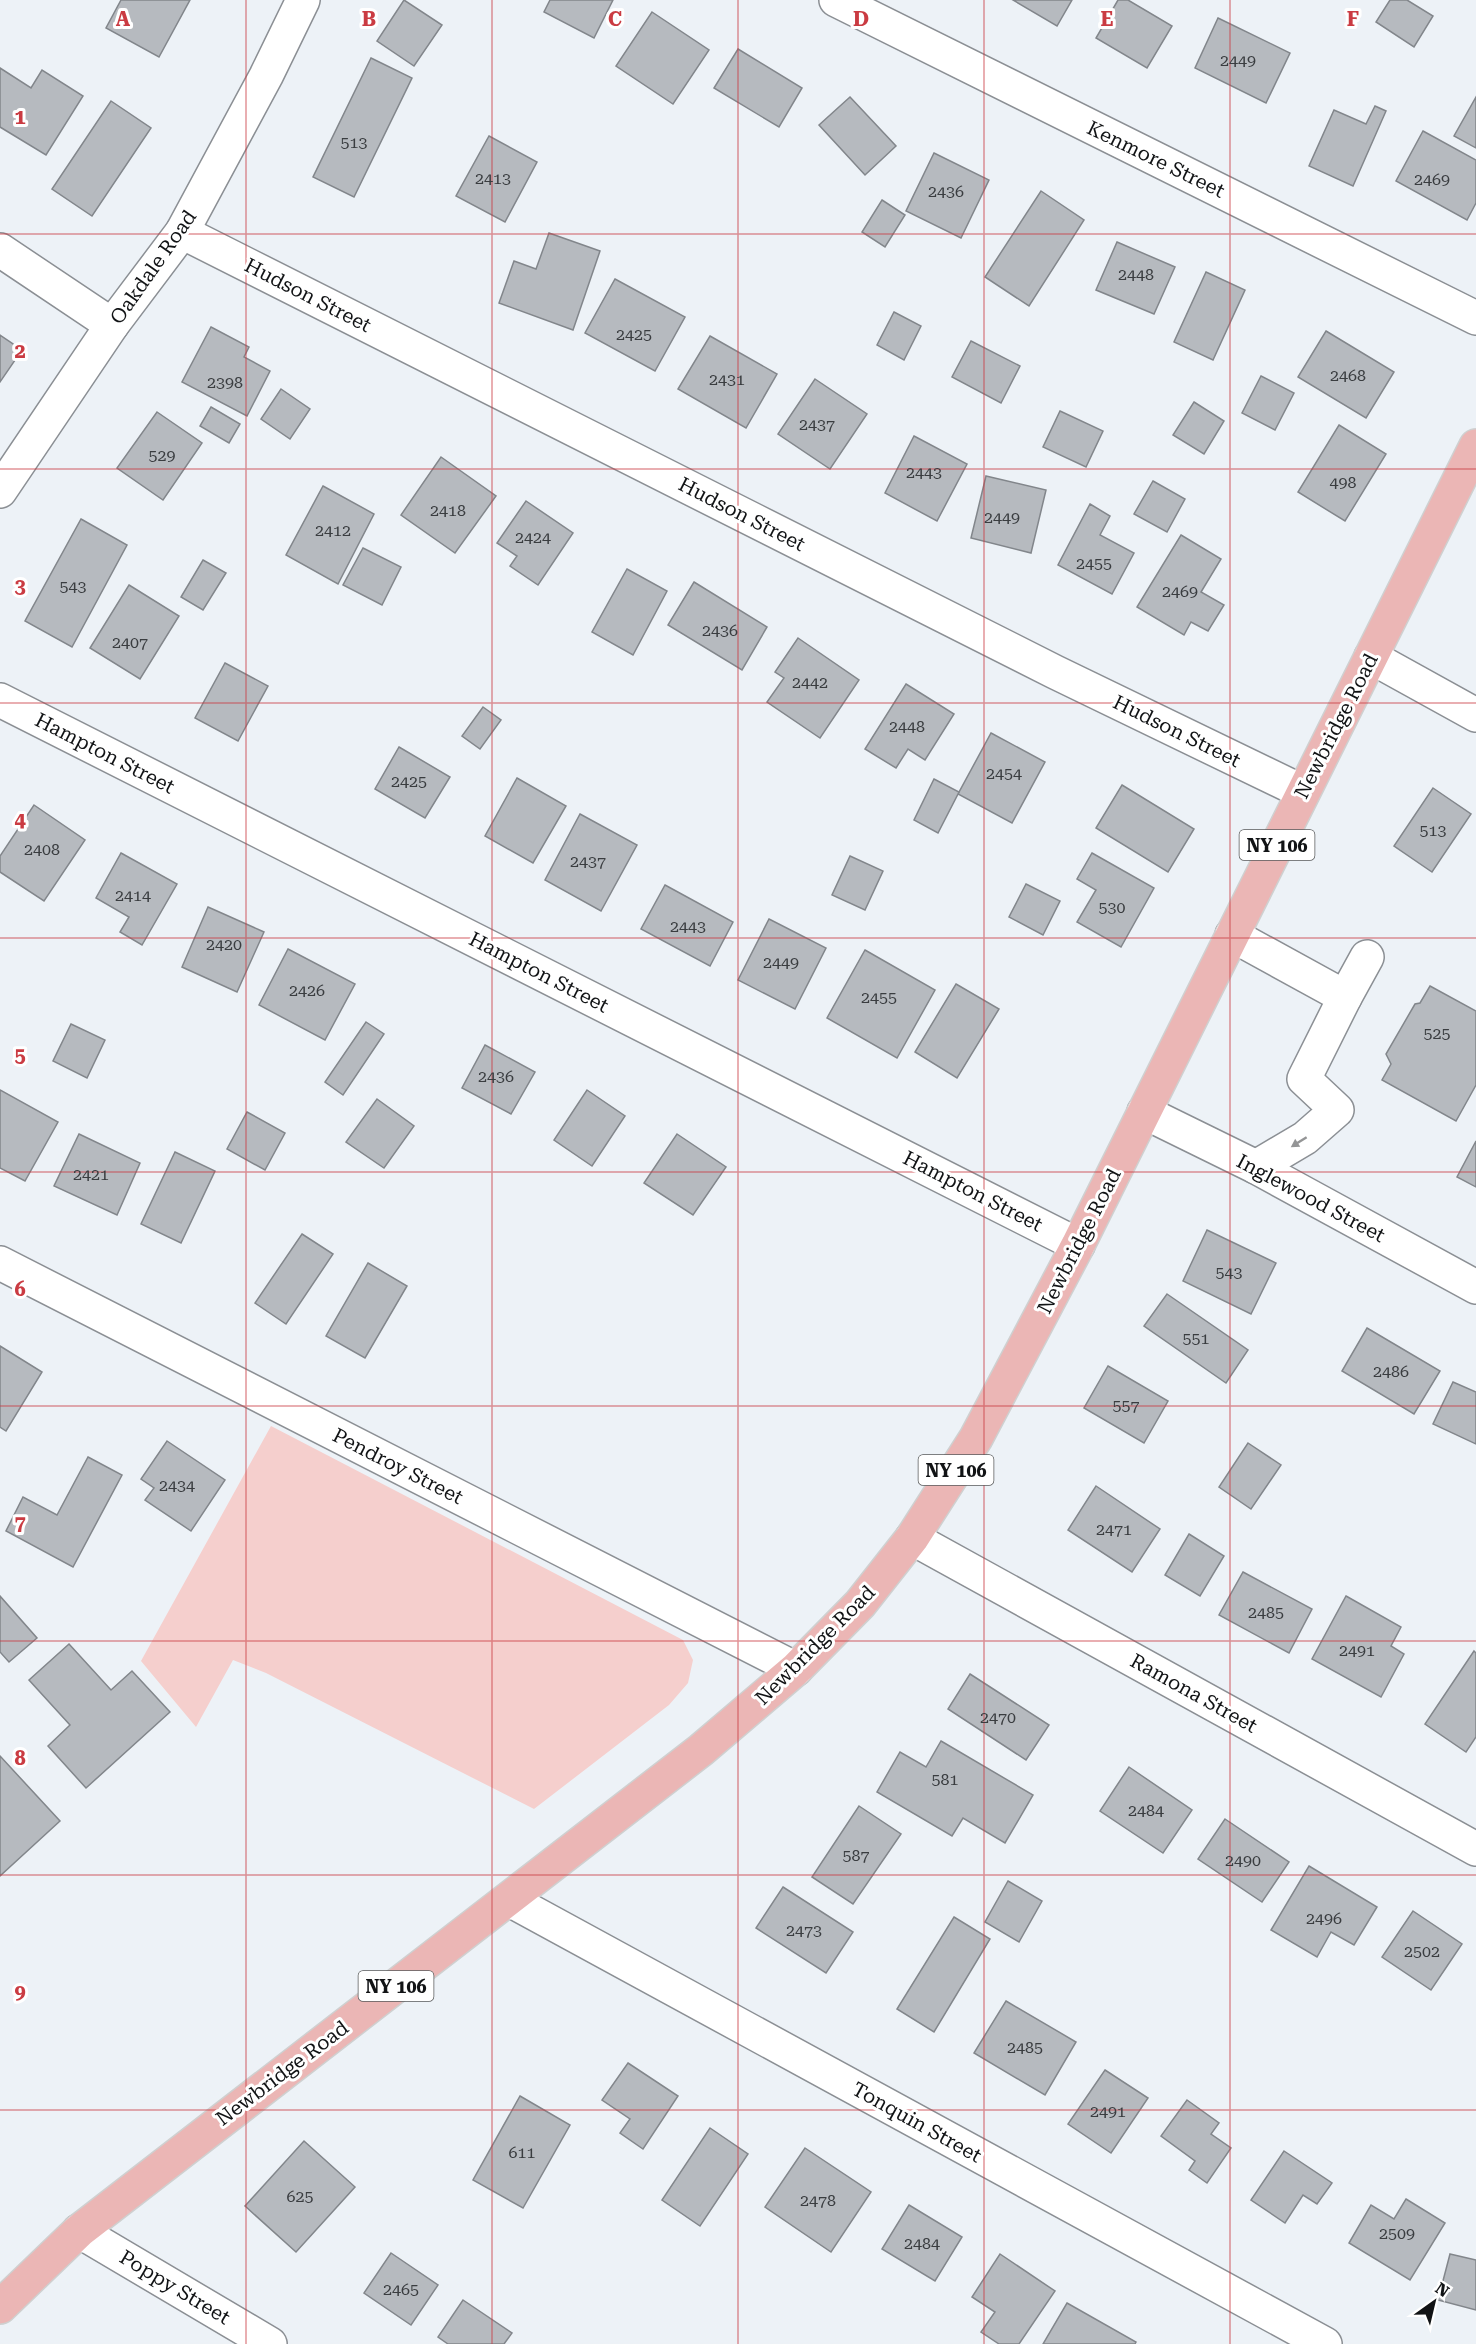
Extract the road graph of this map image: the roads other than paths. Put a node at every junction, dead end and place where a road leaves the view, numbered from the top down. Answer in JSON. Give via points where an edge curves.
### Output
{"nodes":[{"id":1,"x":303,"y":0,"type":"edge"},
{"id":2,"x":836,"y":0,"type":"edge"},
{"id":3,"x":182,"y":232,"type":"junction"},
{"id":4,"x":0,"y":250,"type":"edge"},
{"id":5,"x":1476,"y":318,"type":"edge"},
{"id":6,"x":112,"y":325,"type":"junction"},
{"id":7,"x":1472,"y":464,"type":"edge"},
{"id":8,"x":0,"y":491,"type":"edge"},
{"id":9,"x":1371,"y":657,"type":"junction"},
{"id":10,"x":0,"y":700,"type":"edge"},
{"id":11,"x":1476,"y":715,"type":"edge"},
{"id":12,"x":1303,"y":792,"type":"junction"},
{"id":13,"x":1232,"y":935,"type":"junction"},
{"id":14,"x":1367,"y":957,"type":"dead end"},
{"id":15,"x":1345,"y":998,"type":"junction"},
{"id":16,"x":1144,"y":1112,"type":"junction"},
{"id":17,"x":1256,"y":1167,"type":"junction"},
{"id":18,"x":1078,"y":1245,"type":"junction"},
{"id":19,"x":0,"y":1263,"type":"edge"},
{"id":20,"x":1476,"y":1287,"type":"edge"},
{"id":21,"x":912,"y":1538,"type":"junction"},
{"id":22,"x":796,"y":1669,"type":"junction"},
{"id":23,"x":1476,"y":1849,"type":"edge"},
{"id":24,"x":510,"y":1900,"type":"junction"},
{"id":25,"x":80,"y":2231,"type":"junction"},
{"id":26,"x":0,"y":2307,"type":"edge"},
{"id":27,"x":270,"y":2344,"type":"edge"},
{"id":28,"x":1325,"y":2344,"type":"edge"}],
"edges":[{"from":1,"to":3,"type":"street","name":"Oakdale Road"},
{"from":2,"to":5,"type":"street","name":"Kenmore Street"},
{"from":3,"to":6,"type":"street","name":"Oakdale Road"},
{"from":3,"to":12,"type":"street","name":"Hudson Street","via":[[1044,667]]},
{"from":4,"to":6,"type":"street"},
{"from":6,"to":8,"type":"street","name":"Oakdale Road"},
{"from":7,"to":9,"type":"main road","name":"Newbridge Road","number":"NY 106"},
{"from":9,"to":11,"type":"street"},
{"from":9,"to":12,"type":"main road","name":"Newbridge Road","number":"NY 106"},
{"from":10,"to":18,"type":"street","name":"Hampton Street"},
{"from":12,"to":13,"type":"main road","name":"Newbridge Road","number":"NY 106"},
{"from":13,"to":15,"type":"street"},
{"from":13,"to":16,"type":"main road","name":"Newbridge Road","number":"NY 106"},
{"from":14,"to":15,"type":"street"},
{"from":15,"to":17,"type":"street","one_way":true,"via":[[1304,1078],[1337,1110],[1305,1138]]},
{"from":16,"to":17,"type":"street","name":"Inglewood Street"},
{"from":16,"to":18,"type":"main road","name":"Newbridge Road","number":"NY 106"},
{"from":17,"to":20,"type":"street","name":"Inglewood Street"},
{"from":18,"to":21,"type":"main road","name":"Newbridge Road","number":"NY 106","via":[[987,1420]]},
{"from":19,"to":22,"type":"street","name":"Pendroy Street"},
{"from":21,"to":22,"type":"main road","name":"Newbridge Road","number":"NY 106","via":[[860,1604]]},
{"from":21,"to":23,"type":"street","name":"Ramona Street"},
{"from":22,"to":24,"type":"main road","name":"Newbridge Road","number":"NY 106","via":[[701,1750]]},
{"from":24,"to":25,"type":"main road","name":"Newbridge Road","number":"NY 106"},
{"from":24,"to":28,"type":"street","name":"Tonquin Street"},
{"from":25,"to":26,"type":"main road","name":"Newbridge Road","number":"NY 106"},
{"from":25,"to":27,"type":"street","name":"Poppy Street"}]}
